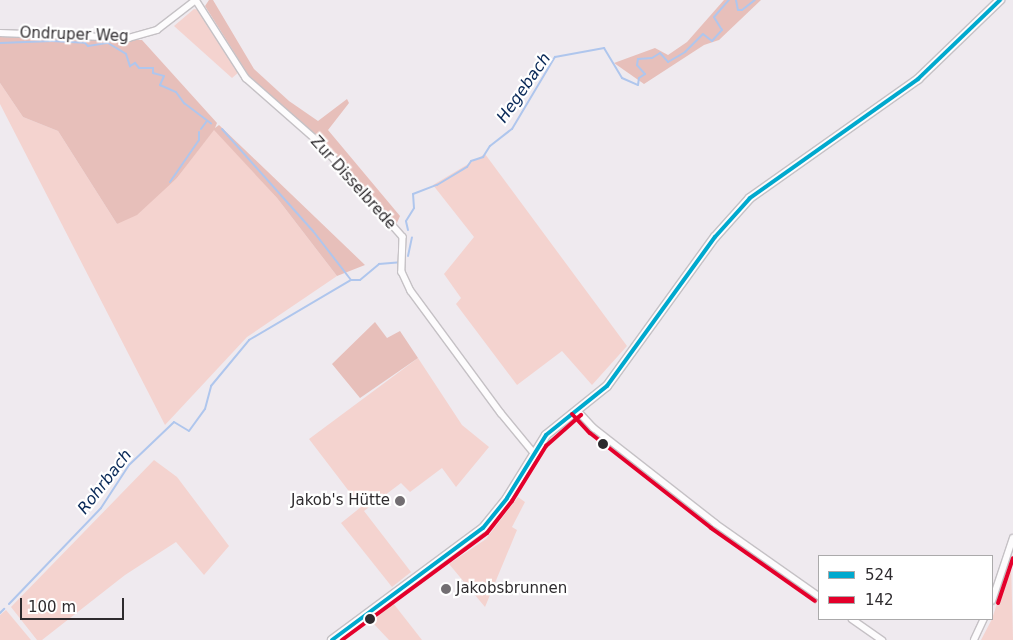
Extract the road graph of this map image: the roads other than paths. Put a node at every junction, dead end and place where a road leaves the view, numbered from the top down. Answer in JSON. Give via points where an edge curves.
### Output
{"nodes":[{"id":1,"x":196,"y":0,"type":"edge"},
{"id":2,"x":1000,"y":0,"type":"edge"},
{"id":3,"x":0,"y":33,"type":"edge"},
{"id":4,"x":577,"y":410,"type":"junction"},
{"id":5,"x":534,"y":452,"type":"junction"},
{"id":6,"x":1013,"y":538,"type":"edge"},
{"id":7,"x":818,"y":595,"type":"edge"},
{"id":8,"x":993,"y":598,"type":"edge"},
{"id":9,"x":853,"y":620,"type":"edge"},
{"id":10,"x":984,"y":620,"type":"edge"},
{"id":11,"x":332,"y":640,"type":"edge"},
{"id":12,"x":882,"y":640,"type":"edge"},
{"id":13,"x":974,"y":640,"type":"edge"}],
"edges":[{"from":1,"to":3,"type":"street","name":"Ondruper Weg","via":[[157,30],[129,38]]},
{"from":1,"to":5,"type":"street","name":"Zur Disselbrede","via":[[246,78],[320,143],[403,237],[402,272],[411,290],[501,413]]},
{"from":2,"to":4,"type":"street","via":[[918,79],[750,198],[715,238],[607,386]]},
{"from":4,"to":5,"type":"street","via":[[552,430]]},
{"from":4,"to":7,"type":"street","via":[[594,428],[715,523]]},
{"from":5,"to":11,"type":"street","via":[[507,498],[483,528]]},
{"from":6,"to":8,"type":"street"},
{"from":9,"to":12,"type":"street"},
{"from":10,"to":13,"type":"street"}]}
